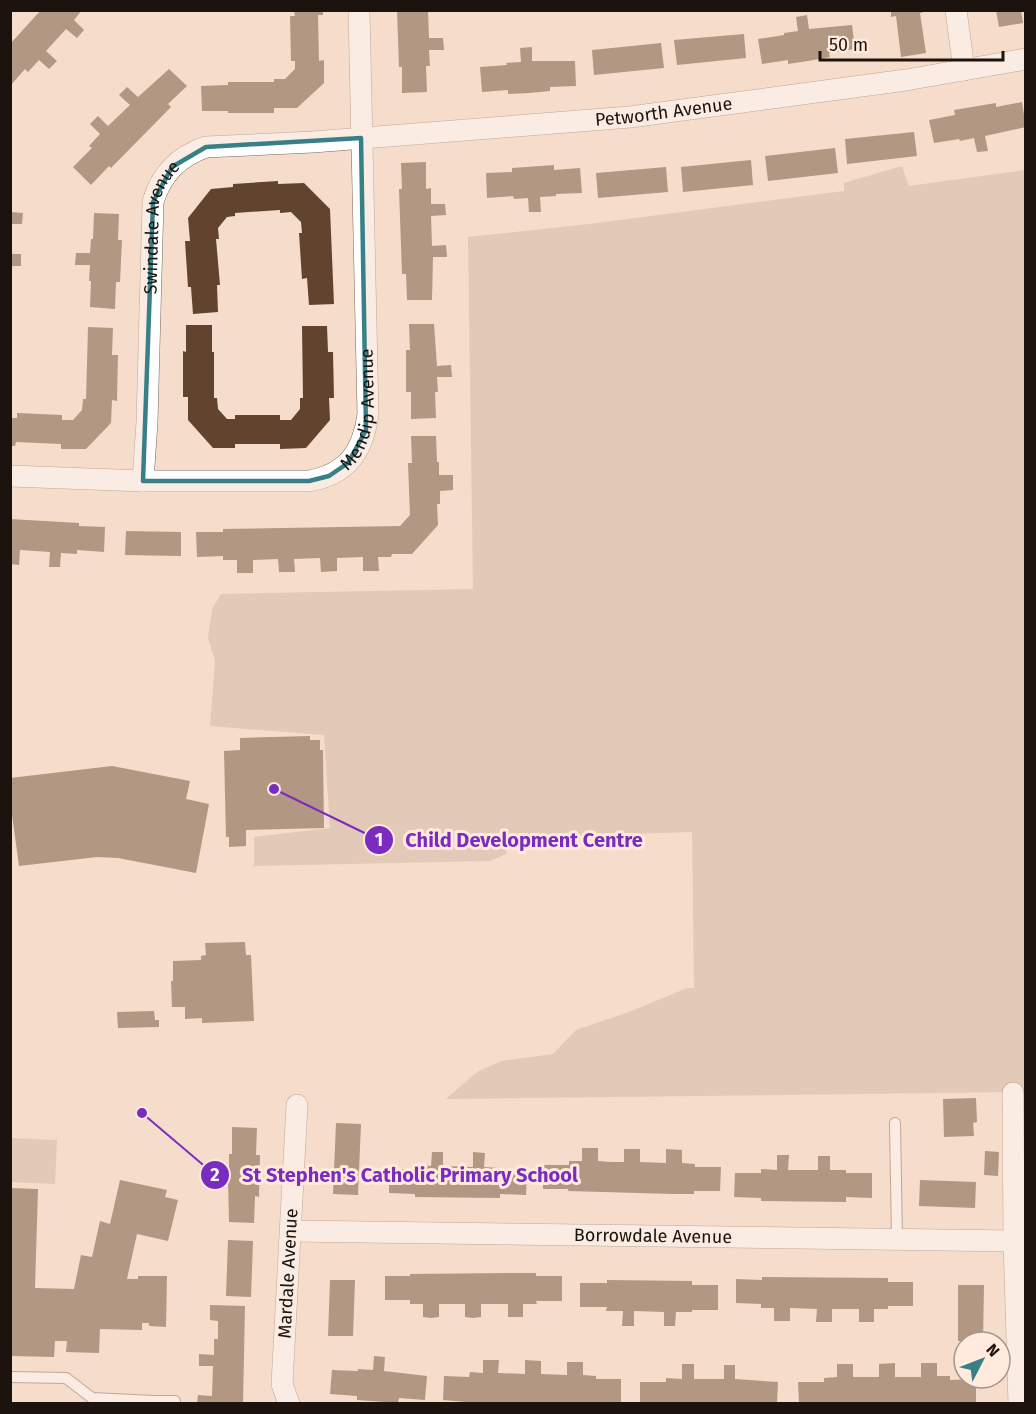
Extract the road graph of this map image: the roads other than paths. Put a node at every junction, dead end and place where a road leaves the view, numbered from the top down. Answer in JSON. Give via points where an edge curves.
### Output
{"nodes":[{"id":1,"x":359,"y":10,"type":"edge"},
{"id":2,"x":956,"y":10,"type":"edge"},
{"id":3,"x":1026,"y":59,"type":"edge"},
{"id":4,"x":964,"y":70,"type":"junction"},
{"id":5,"x":361,"y":138,"type":"junction"},
{"id":6,"x":10,"y":476,"type":"edge"},
{"id":7,"x":143,"y":481,"type":"junction"},
{"id":8,"x":1013,"y":1093,"type":"dead end"},
{"id":9,"x":297,"y":1106,"type":"dead end"},
{"id":10,"x":895,"y":1123,"type":"dead end"},
{"id":11,"x":291,"y":1231,"type":"junction"},
{"id":12,"x":897,"y":1240,"type":"junction"},
{"id":13,"x":1014,"y":1241,"type":"junction"},
{"id":14,"x":10,"y":1377,"type":"edge"},
{"id":15,"x":92,"y":1401,"type":"edge"},
{"id":16,"x":174,"y":1401,"type":"dead end"},
{"id":17,"x":154,"y":1402,"type":"edge"},
{"id":18,"x":289,"y":1404,"type":"edge"},
{"id":19,"x":1020,"y":1404,"type":"edge"}],
"edges":[{"from":1,"to":5,"type":"street","name":"Mendip Avenue"},
{"from":2,"to":4,"type":"street"},
{"from":3,"to":4,"type":"street","name":"Petworth Avenue"},
{"from":4,"to":5,"type":"street","name":"Petworth Avenue","via":[[630,117]]},
{"from":5,"to":7,"type":"street","name":"Swindale Avenue","via":[[206,147],[181,159],[162,179],[153,202]]},
{"from":5,"to":7,"type":"street","name":"Mendip Avenue","via":[[368,414],[356,454],[329,476],[309,481]]},
{"from":6,"to":7,"type":"street","name":"Mendip Avenue"},
{"from":8,"to":13,"type":"street"},
{"from":9,"to":11,"type":"street","name":"Mardale Avenue"},
{"from":10,"to":12,"type":"lane"},
{"from":11,"to":12,"type":"street","name":"Borrowdale Avenue"},
{"from":11,"to":18,"type":"street","name":"Mardale Avenue","via":[[282,1384]]},
{"from":12,"to":13,"type":"street","name":"Borrowdale Avenue"},
{"from":13,"to":19,"type":"street"},
{"from":14,"to":15,"type":"lane","via":[[66,1378]]},
{"from":15,"to":17,"type":"lane"},
{"from":16,"to":17,"type":"lane"}]}
